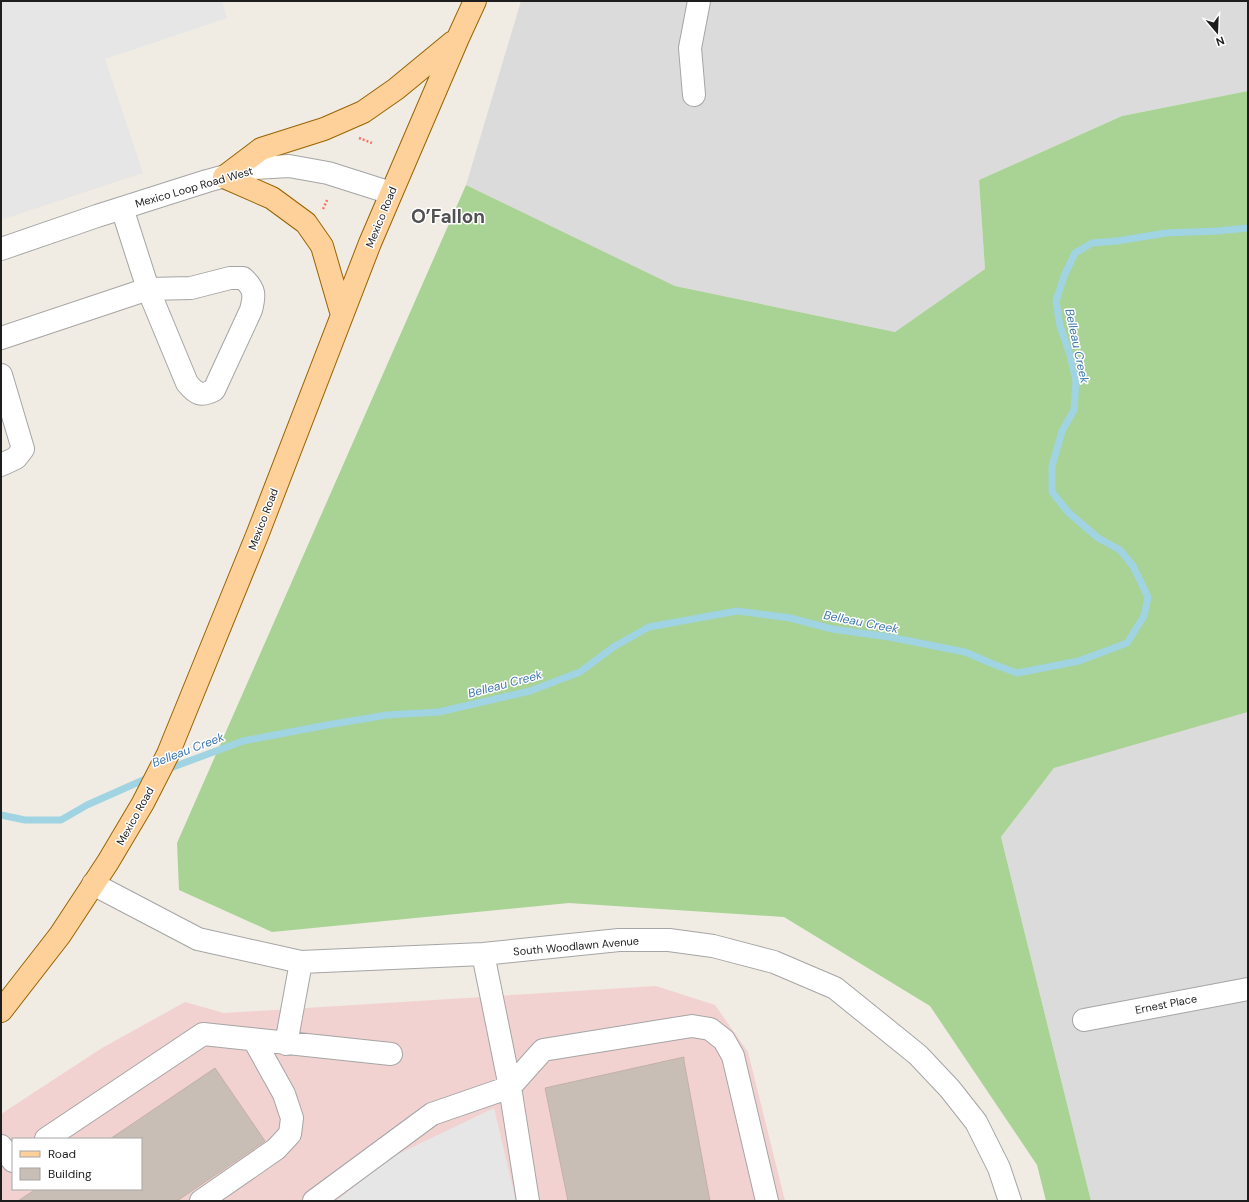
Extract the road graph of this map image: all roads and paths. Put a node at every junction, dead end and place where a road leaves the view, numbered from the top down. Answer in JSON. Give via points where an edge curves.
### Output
{"nodes":[{"id":1,"x":475,"y":1,"type":"edge"},
{"id":2,"x":699,"y":1,"type":"edge"},
{"id":3,"x":458,"y":38,"type":"junction"},
{"id":4,"x":694,"y":95,"type":"dead end"},
{"id":5,"x":356,"y":137,"type":"dead end"},
{"id":6,"x":372,"y":143,"type":"dead end"},
{"id":7,"x":224,"y":177,"type":"junction"},
{"id":8,"x":391,"y":193,"type":"junction"},
{"id":9,"x":122,"y":208,"type":"junction"},
{"id":10,"x":1,"y":249,"type":"edge"},
{"id":11,"x":148,"y":289,"type":"junction"},
{"id":12,"x":342,"y":315,"type":"junction"},
{"id":13,"x":1,"y":338,"type":"edge"},
{"id":14,"x":1,"y":375,"type":"edge"},
{"id":15,"x":1,"y":465,"type":"edge"},
{"id":16,"x":93,"y":884,"type":"junction"},
{"id":17,"x":483,"y":954,"type":"junction"},
{"id":18,"x":301,"y":962,"type":"junction"},
{"id":19,"x":1248,"y":989,"type":"edge"},
{"id":20,"x":1,"y":1010,"type":"edge"},
{"id":21,"x":1084,"y":1020,"type":"dead end"},
{"id":22,"x":254,"y":1040,"type":"junction"},
{"id":23,"x":286,"y":1044,"type":"junction"},
{"id":24,"x":391,"y":1054,"type":"dead end"},
{"id":25,"x":510,"y":1087,"type":"junction"},
{"id":26,"x":47,"y":1138,"type":"edge"},
{"id":27,"x":1,"y":1146,"type":"edge"},
{"id":28,"x":12,"y":1160,"type":"edge"},
{"id":29,"x":12,"y":1162,"type":"edge"},
{"id":30,"x":1,"y":1170,"type":"edge"},
{"id":31,"x":201,"y":1201,"type":"edge"},
{"id":32,"x":314,"y":1201,"type":"edge"},
{"id":33,"x":528,"y":1201,"type":"edge"},
{"id":34,"x":767,"y":1201,"type":"edge"},
{"id":35,"x":1010,"y":1201,"type":"edge"}],
"edges":[{"from":1,"to":3,"type":"main road","name":"Mexico Road"},
{"from":2,"to":4,"type":"street","via":[[690,48]]},
{"from":3,"to":7,"type":"main road","via":[[396,89],[362,112],[324,129],[261,149]]},
{"from":3,"to":8,"type":"main road","name":"Mexico Road"},
{"from":5,"to":6,"type":"path"},
{"from":7,"to":8,"type":"street","name":"Mexico Loop Road West","via":[[254,168],[289,166],[328,173]]},
{"from":7,"to":9,"type":"street","name":"Mexico Loop Road West"},
{"from":7,"to":12,"type":"main road","via":[[272,198],[306,223],[322,246]]},
{"from":8,"to":12,"type":"main road","name":"Mexico Road"},
{"from":9,"to":10,"type":"street","name":"Mexico Loop Road West"},
{"from":9,"to":11,"type":"street"},
{"from":11,"to":11,"type":"street","via":[[191,288],[230,278],[243,278],[249,284],[255,297],[251,310],[214,390],[206,394],[195,392],[187,383]]},
{"from":11,"to":13,"type":"street"},
{"from":12,"to":16,"type":"main road","name":"Mexico Road","via":[[258,533],[168,754],[143,803]]},
{"from":14,"to":15,"type":"street","via":[[23,449],[16,458]]},
{"from":16,"to":18,"type":"street","name":"South Woodlawn Avenue","via":[[198,939]]},
{"from":16,"to":20,"type":"main road","name":"Mexico Road","via":[[60,935]]},
{"from":17,"to":18,"type":"street","name":"South Woodlawn Avenue"},
{"from":17,"to":25,"type":"street"},
{"from":17,"to":35,"type":"street","name":"South Woodlawn Avenue","via":[[619,940],[669,940],[713,946],[774,962],[835,988],[918,1055],[950,1089],[976,1122],[999,1168]]},
{"from":18,"to":23,"type":"street"},
{"from":19,"to":21,"type":"street","name":"Ernest Place"},
{"from":22,"to":23,"type":"street"},
{"from":22,"to":26,"type":"street","via":[[203,1034]]},
{"from":22,"to":31,"type":"street","via":[[284,1094],[292,1118],[290,1134],[276,1149]]},
{"from":23,"to":24,"type":"street"},
{"from":25,"to":32,"type":"street","via":[[432,1114]]},
{"from":25,"to":33,"type":"street"},
{"from":25,"to":34,"type":"street","via":[[543,1050],[692,1026],[710,1029],[724,1040],[733,1056]]},
{"from":27,"to":28,"type":"street"},
{"from":29,"to":30,"type":"street"}]}
